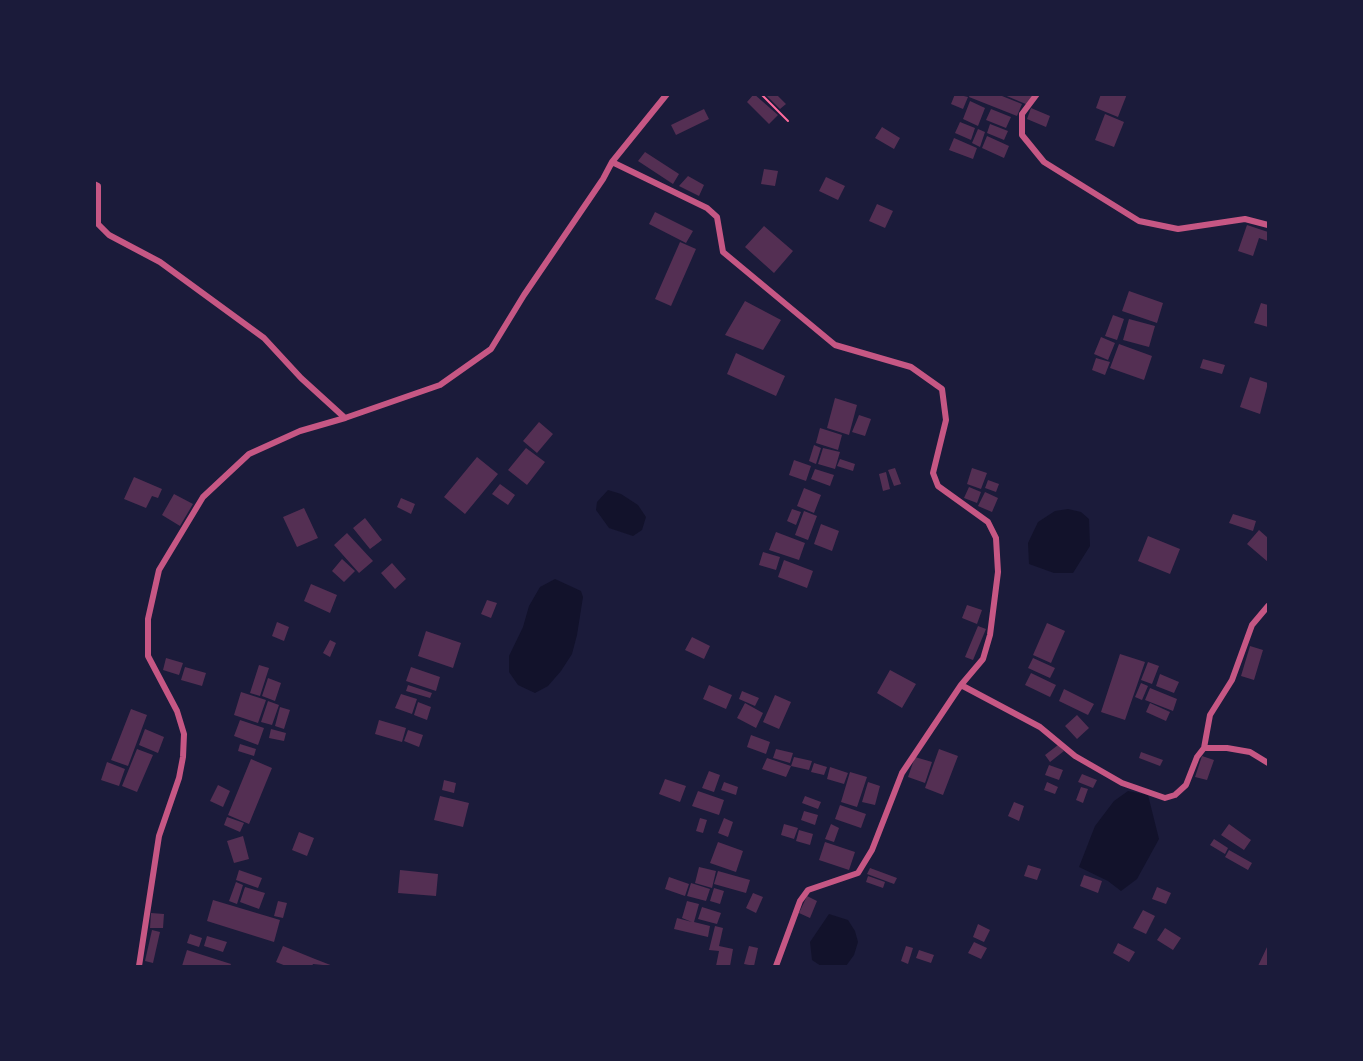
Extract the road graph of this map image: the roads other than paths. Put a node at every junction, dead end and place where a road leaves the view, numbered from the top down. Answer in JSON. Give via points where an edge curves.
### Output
{"nodes":[{"id":1,"x":667,"y":94,"type":"edge"},
{"id":2,"x":1037,"y":94,"type":"edge"},
{"id":3,"x":612,"y":162,"type":"junction"},
{"id":4,"x":94,"y":184,"type":"edge"},
{"id":5,"x":1269,"y":225,"type":"edge"},
{"id":6,"x":345,"y":418,"type":"junction"},
{"id":7,"x":1269,"y":606,"type":"edge"},
{"id":8,"x":961,"y":685,"type":"junction"},
{"id":9,"x":1204,"y":748,"type":"junction"},
{"id":10,"x":1269,"y":763,"type":"edge"},
{"id":11,"x":139,"y":966,"type":"edge"},
{"id":12,"x":776,"y":966,"type":"edge"}],
"edges":[{"from":1,"to":3,"type":"street"},
{"from":2,"to":5,"type":"street","via":[[1022,114],[1022,135],[1044,162],[1139,221],[1178,229],[1245,219]]},
{"from":3,"to":6,"type":"street","via":[[491,350],[440,385]]},
{"from":3,"to":8,"type":"street","via":[[707,208],[717,217],[723,252],[835,345],[910,367],[942,389],[946,420],[933,473],[938,486],[988,522],[996,538],[998,572],[990,635],[983,659]]},
{"from":4,"to":6,"type":"street","via":[[98,186],[98,224],[109,235],[160,262],[264,338]]},
{"from":6,"to":11,"type":"street","via":[[300,431],[249,454],[203,497],[159,570],[148,619],[148,656],[177,711],[184,734],[183,757],[159,836]]},
{"from":7,"to":9,"type":"street","via":[[1252,625],[1232,680],[1210,715]]},
{"from":8,"to":9,"type":"street","via":[[1040,727],[1075,756],[1122,783],[1165,798],[1186,785]]},
{"from":8,"to":12,"type":"street","via":[[902,773],[872,850],[858,873],[808,890],[800,901]]},
{"from":9,"to":10,"type":"street","via":[[1250,752]]}]}
